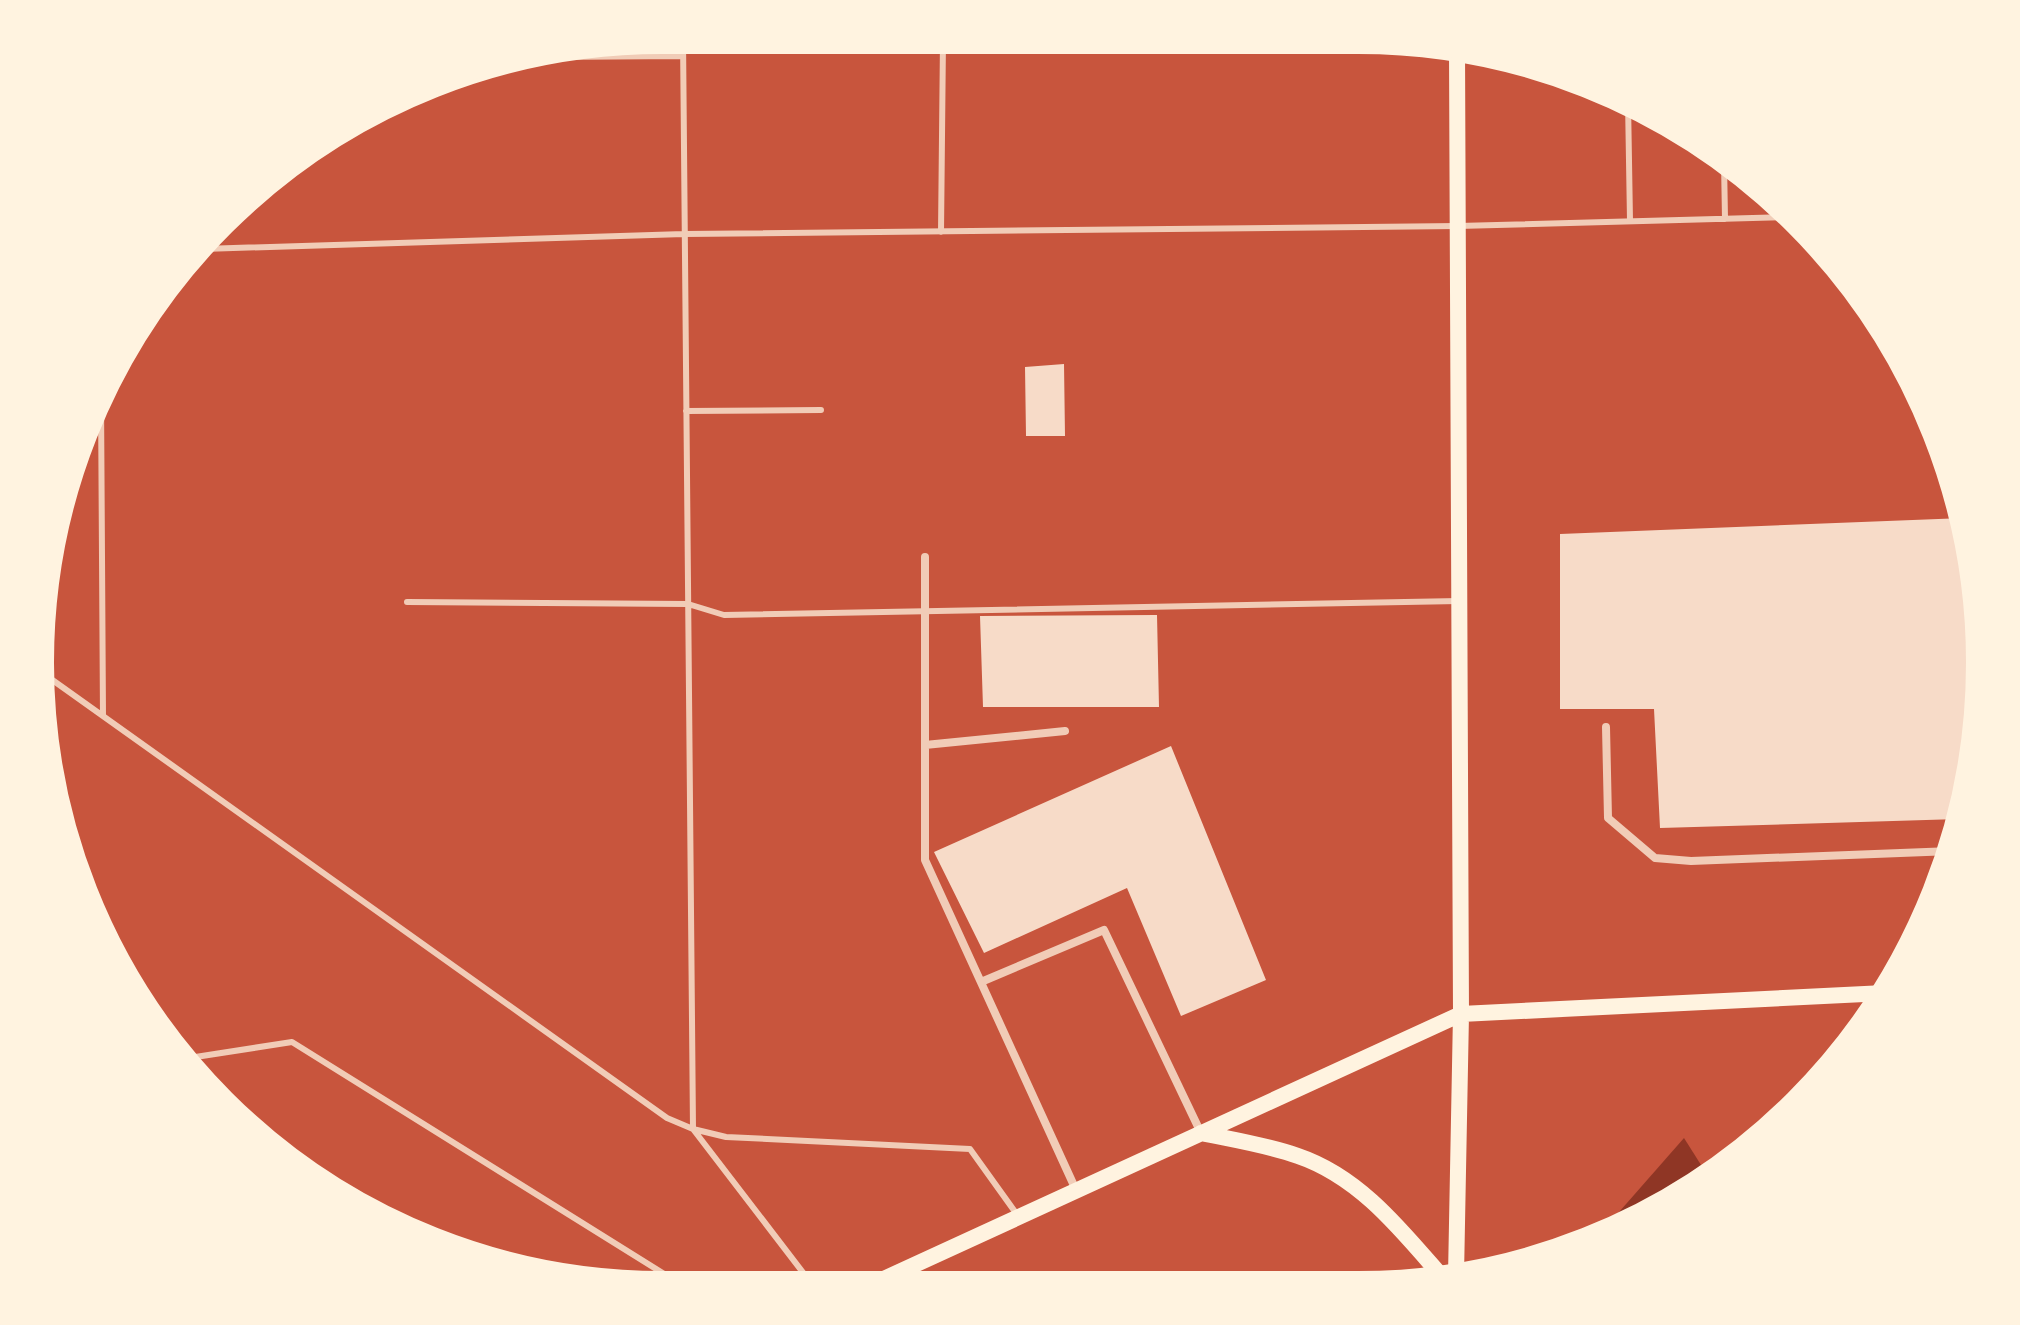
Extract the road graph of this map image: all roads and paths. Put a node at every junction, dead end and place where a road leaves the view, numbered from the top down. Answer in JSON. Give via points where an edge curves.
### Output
{"nodes":[{"id":1,"x":683,"y":52,"type":"edge"},
{"id":2,"x":943,"y":52,"type":"edge"},
{"id":3,"x":683,"y":56,"type":"junction"},
{"id":4,"x":586,"y":57,"type":"edge"},
{"id":5,"x":1457,"y":61,"type":"edge"},
{"id":6,"x":1628,"y":115,"type":"edge"},
{"id":7,"x":1724,"y":175,"type":"edge"},
{"id":8,"x":1775,"y":218,"type":"edge"},
{"id":9,"x":1725,"y":219,"type":"junction"},
{"id":10,"x":1630,"y":221,"type":"junction"},
{"id":11,"x":1458,"y":226,"type":"junction"},
{"id":12,"x":941,"y":232,"type":"junction"},
{"id":13,"x":684,"y":234,"type":"junction"},
{"id":14,"x":215,"y":249,"type":"edge"},
{"id":15,"x":821,"y":410,"type":"dead end"},
{"id":16,"x":686,"y":411,"type":"junction"},
{"id":17,"x":101,"y":422,"type":"edge"},
{"id":18,"x":925,"y":557,"type":"dead end"},
{"id":19,"x":1459,"y":601,"type":"junction"},
{"id":20,"x":407,"y":602,"type":"dead end"},
{"id":21,"x":688,"y":604,"type":"junction"},
{"id":22,"x":925,"y":611,"type":"junction"},
{"id":23,"x":52,"y":680,"type":"edge"},
{"id":24,"x":103,"y":716,"type":"junction"},
{"id":25,"x":1606,"y":727,"type":"dead end"},
{"id":26,"x":1065,"y":731,"type":"dead end"},
{"id":27,"x":925,"y":745,"type":"junction"},
{"id":28,"x":1938,"y":852,"type":"edge"},
{"id":29,"x":981,"y":982,"type":"junction"},
{"id":30,"x":1870,"y":994,"type":"edge"},
{"id":31,"x":1461,"y":1014,"type":"junction"},
{"id":32,"x":197,"y":1057,"type":"edge"},
{"id":33,"x":693,"y":1129,"type":"junction"},
{"id":34,"x":1201,"y":1133,"type":"junction"},
{"id":35,"x":1076,"y":1190,"type":"junction"},
{"id":36,"x":1019,"y":1217,"type":"junction"},
{"id":37,"x":913,"y":1265,"type":"junction"},
{"id":38,"x":1456,"y":1265,"type":"edge"},
{"id":39,"x":1435,"y":1268,"type":"edge"},
{"id":40,"x":663,"y":1273,"type":"edge"},
{"id":41,"x":803,"y":1273,"type":"edge"},
{"id":42,"x":896,"y":1273,"type":"edge"},
{"id":43,"x":917,"y":1273,"type":"edge"}],
"edges":[{"from":1,"to":3,"type":"lane"},
{"from":2,"to":12,"type":"lane"},
{"from":3,"to":4,"type":"lane"},
{"from":3,"to":13,"type":"lane"},
{"from":5,"to":11,"type":"main road"},
{"from":6,"to":10,"type":"lane"},
{"from":7,"to":9,"type":"lane"},
{"from":8,"to":9,"type":"lane"},
{"from":9,"to":10,"type":"lane"},
{"from":10,"to":11,"type":"lane"},
{"from":11,"to":12,"type":"lane"},
{"from":11,"to":19,"type":"main road"},
{"from":12,"to":13,"type":"lane"},
{"from":13,"to":14,"type":"lane"},
{"from":13,"to":16,"type":"lane"},
{"from":15,"to":16,"type":"lane"},
{"from":16,"to":21,"type":"lane"},
{"from":17,"to":24,"type":"lane"},
{"from":18,"to":22,"type":"street"},
{"from":19,"to":22,"type":"lane"},
{"from":19,"to":31,"type":"main road"},
{"from":20,"to":21,"type":"lane"},
{"from":21,"to":22,"type":"lane","via":[[724,615]]},
{"from":21,"to":33,"type":"lane"},
{"from":22,"to":27,"type":"street"},
{"from":23,"to":24,"type":"lane"},
{"from":24,"to":33,"type":"lane","via":[[667,1118]]},
{"from":25,"to":28,"type":"street","via":[[1608,818],[1655,858]]},
{"from":26,"to":27,"type":"street"},
{"from":27,"to":29,"type":"street","via":[[925,860]]},
{"from":29,"to":34,"type":"street","via":[[1104,930]]},
{"from":29,"to":35,"type":"street"},
{"from":30,"to":31,"type":"main road"},
{"from":31,"to":34,"type":"main road"},
{"from":31,"to":38,"type":"main road"},
{"from":32,"to":40,"type":"lane","via":[[292,1042]]},
{"from":33,"to":36,"type":"lane","via":[[726,1137],[970,1149]]},
{"from":33,"to":41,"type":"lane"},
{"from":34,"to":35,"type":"main road"},
{"from":34,"to":39,"type":"main road","via":[[1301,1157],[1337,1176],[1389,1215]]},
{"from":35,"to":36,"type":"main road"},
{"from":36,"to":37,"type":"main road"},
{"from":37,"to":42,"type":"main road"},
{"from":37,"to":43,"type":"lane"}]}
